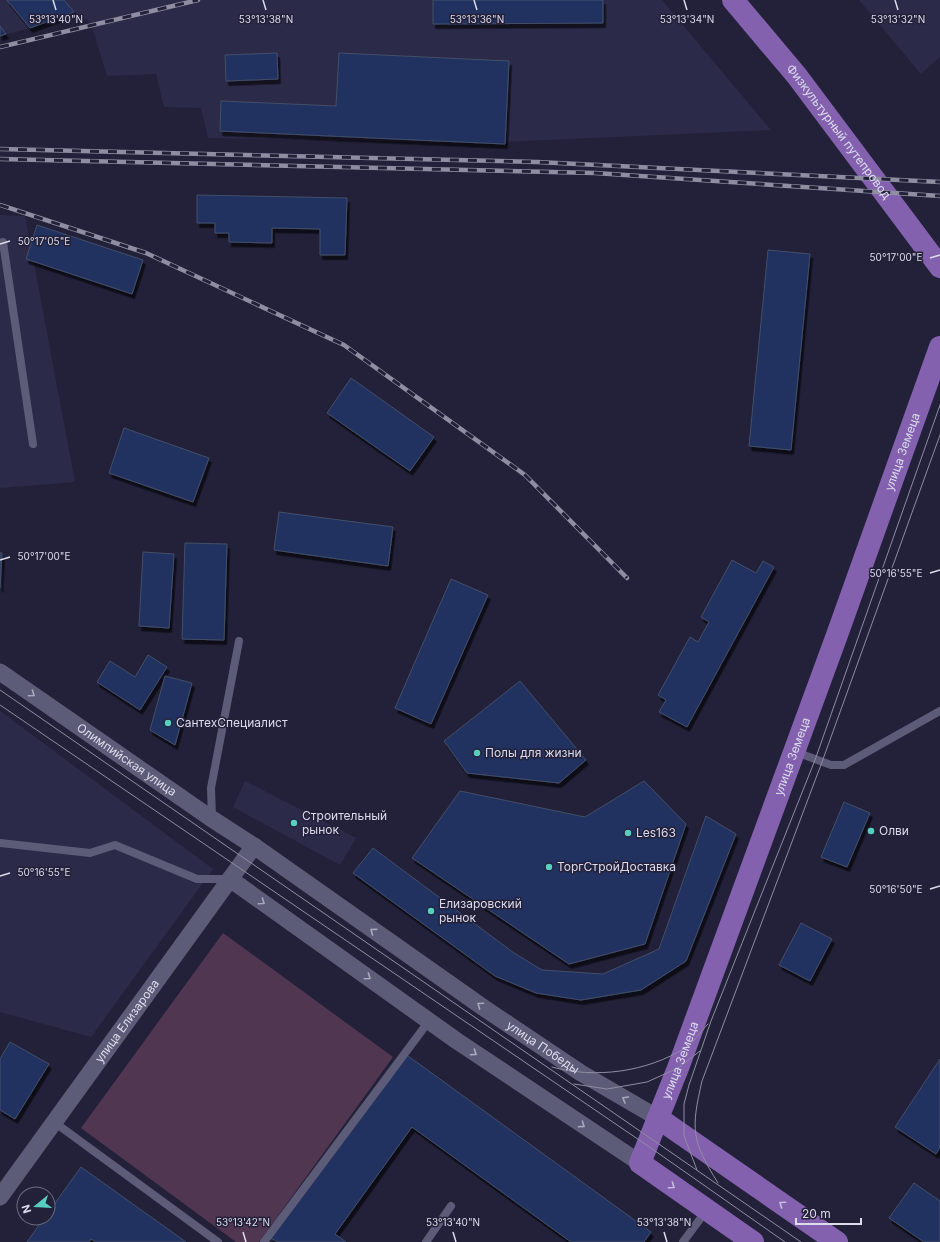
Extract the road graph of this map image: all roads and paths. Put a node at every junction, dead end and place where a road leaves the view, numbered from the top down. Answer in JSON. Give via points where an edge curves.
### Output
{"nodes":[{"id":1,"x":733,"y":0,"type":"edge"},
{"id":2,"x":0,"y":242,"type":"edge"},
{"id":3,"x":940,"y":267,"type":"edge"},
{"id":4,"x":940,"y":347,"type":"edge"},
{"id":5,"x":33,"y":444,"type":"dead end"},
{"id":6,"x":239,"y":641,"type":"dead end"},
{"id":7,"x":0,"y":672,"type":"edge"},
{"id":8,"x":940,"y":711,"type":"edge"},
{"id":9,"x":795,"y":752,"type":"junction"},
{"id":10,"x":212,"y":819,"type":"junction"},
{"id":11,"x":0,"y":844,"type":"edge"},
{"id":12,"x":254,"y":846,"type":"junction"},
{"id":13,"x":230,"y":880,"type":"junction"},
{"id":14,"x":429,"y":1021,"type":"junction"},
{"id":15,"x":658,"y":1118,"type":"junction"},
{"id":16,"x":54,"y":1122,"type":"junction"},
{"id":17,"x":640,"y":1164,"type":"junction"},
{"id":18,"x":1,"y":1194,"type":"edge"},
{"id":19,"x":451,"y":1206,"type":"dead end"},
{"id":20,"x":706,"y":1210,"type":"junction"},
{"id":21,"x":218,"y":1242,"type":"edge"},
{"id":22,"x":264,"y":1242,"type":"edge"},
{"id":23,"x":426,"y":1242,"type":"edge"},
{"id":24,"x":683,"y":1242,"type":"edge"},
{"id":25,"x":753,"y":1242,"type":"edge"},
{"id":26,"x":837,"y":1242,"type":"edge"}],
"edges":[{"from":1,"to":3,"type":"main road","name":"Физкультурный путепровод","via":[[797,76]]},
{"from":2,"to":5,"type":"lane","via":[[3,242]]},
{"from":4,"to":9,"type":"main road","name":"улица Земеца"},
{"from":6,"to":10,"type":"lane","via":[[211,788]]},
{"from":7,"to":10,"type":"street","name":"Олимпийская улица","one_way":true},
{"from":8,"to":9,"type":"lane","via":[[844,765],[831,765]]},
{"from":9,"to":15,"type":"main road","name":"улица Земеца"},
{"from":10,"to":12,"type":"street","name":"Олимпийская улица"},
{"from":11,"to":13,"type":"lane","via":[[90,853],[115,845],[197,879]]},
{"from":12,"to":13,"type":"street","name":"улица Елизарова"},
{"from":15,"to":12,"type":"street","name":"улица Победы","one_way":true,"via":[[581,1073],[484,1008]]},
{"from":13,"to":14,"type":"street","one_way":true},
{"from":13,"to":16,"type":"street","name":"улица Елизарова"},
{"from":14,"to":17,"type":"street","one_way":true},
{"from":14,"to":22,"type":"lane"},
{"from":15,"to":17,"type":"main road","name":"улица Земеца"},
{"from":26,"to":15,"type":"main road","name":"улица Победы","one_way":true},
{"from":16,"to":18,"type":"street","name":"улица Елизарова"},
{"from":16,"to":21,"type":"lane"},
{"from":17,"to":20,"type":"main road","one_way":true},
{"from":19,"to":23,"type":"lane"},
{"from":20,"to":24,"type":"lane"},
{"from":20,"to":25,"type":"main road"}]}
